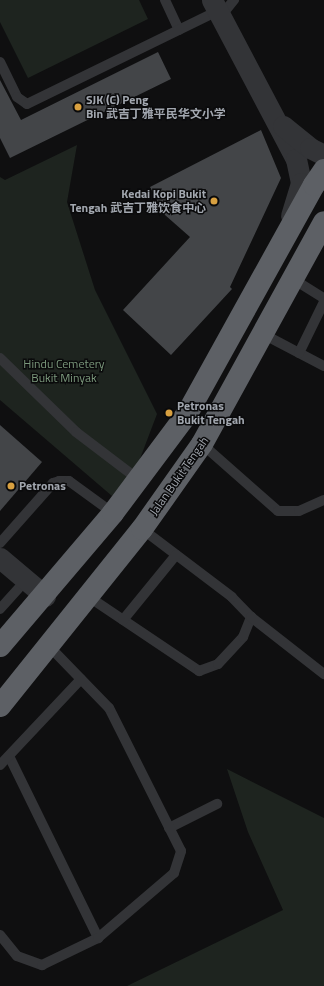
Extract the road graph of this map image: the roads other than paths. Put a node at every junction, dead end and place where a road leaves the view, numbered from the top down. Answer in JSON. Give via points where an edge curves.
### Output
{"nodes":[{"id":1,"x":165,"y":0,"type":"edge"},
{"id":2,"x":221,"y":7,"type":"edge"},
{"id":3,"x":179,"y":30,"type":"junction"},
{"id":4,"x":0,"y":62,"type":"edge"},
{"id":5,"x":278,"y":122,"type":"junction"},
{"id":6,"x":324,"y":155,"type":"edge"},
{"id":7,"x":324,"y":170,"type":"edge"},
{"id":8,"x":324,"y":222,"type":"edge"},
{"id":9,"x":281,"y":246,"type":"junction"},
{"id":10,"x":293,"y":280,"type":"junction"},
{"id":11,"x":324,"y":298,"type":"edge"},
{"id":12,"x":324,"y":302,"type":"edge"},
{"id":13,"x":263,"y":334,"type":"junction"},
{"id":14,"x":298,"y":353,"type":"junction"},
{"id":15,"x":0,"y":358,"type":"edge"},
{"id":16,"x":324,"y":366,"type":"edge"},
{"id":17,"x":202,"y":444,"type":"junction"},
{"id":18,"x":138,"y":479,"type":"junction"},
{"id":19,"x":324,"y":500,"type":"edge"},
{"id":20,"x":113,"y":513,"type":"junction"},
{"id":21,"x":142,"y":529,"type":"junction"},
{"id":22,"x":0,"y":543,"type":"edge"},
{"id":23,"x":176,"y":555,"type":"junction"},
{"id":24,"x":0,"y":558,"type":"edge"},
{"id":25,"x":26,"y":580,"type":"junction"},
{"id":26,"x":45,"y":596,"type":"junction"},
{"id":27,"x":89,"y":597,"type":"junction"},
{"id":28,"x":0,"y":609,"type":"edge"},
{"id":29,"x":251,"y":616,"type":"junction"},
{"id":30,"x":123,"y":620,"type":"junction"},
{"id":31,"x":0,"y":646,"type":"edge"},
{"id":32,"x":49,"y":646,"type":"junction"},
{"id":33,"x":324,"y":674,"type":"edge"},
{"id":34,"x":81,"y":680,"type":"junction"},
{"id":35,"x":0,"y":706,"type":"edge"},
{"id":36,"x":8,"y":756,"type":"junction"},
{"id":37,"x":0,"y":765,"type":"edge"},
{"id":38,"x":217,"y":804,"type":"dead end"},
{"id":39,"x":169,"y":828,"type":"junction"},
{"id":40,"x":0,"y":935,"type":"edge"},
{"id":41,"x":98,"y":938,"type":"junction"}],
"edges":[{"from":1,"to":3,"type":"lane"},
{"from":2,"to":3,"type":"lane"},
{"from":2,"to":5,"type":"street"},
{"from":3,"to":4,"type":"lane","via":[[27,104],[17,97]]},
{"from":5,"to":6,"type":"street","via":[[310,148]]},
{"from":5,"to":9,"type":"street","via":[[296,159],[301,183]]},
{"from":7,"to":9,"type":"highway"},
{"from":8,"to":10,"type":"highway","name":"Jalan Bukit Tengah"},
{"from":9,"to":18,"type":"highway","via":[[187,414]]},
{"from":10,"to":11,"type":"lane"},
{"from":10,"to":13,"type":"highway","name":"Jalan Bukit Tengah"},
{"from":12,"to":14,"type":"lane"},
{"from":13,"to":14,"type":"lane"},
{"from":13,"to":17,"type":"highway","name":"Jalan Bukit Tengah"},
{"from":14,"to":16,"type":"lane"},
{"from":15,"to":18,"type":"lane","via":[[76,432]]},
{"from":17,"to":19,"type":"lane","via":[[278,510],[300,512]]},
{"from":17,"to":21,"type":"highway","name":"Jalan Bukit Tengah"},
{"from":18,"to":20,"type":"highway"},
{"from":20,"to":22,"type":"lane","via":[[68,481],[59,481],[54,483]]},
{"from":20,"to":26,"type":"highway"},
{"from":21,"to":23,"type":"lane"},
{"from":21,"to":27,"type":"highway","name":"Jalan Bukit Tengah"},
{"from":23,"to":29,"type":"lane","via":[[232,597]]},
{"from":23,"to":30,"type":"lane"},
{"from":24,"to":25,"type":"street"},
{"from":25,"to":26,"type":"street"},
{"from":25,"to":28,"type":"lane"},
{"from":26,"to":31,"type":"highway"},
{"from":27,"to":30,"type":"lane"},
{"from":27,"to":32,"type":"highway","name":"Jalan Bukit Tengah"},
{"from":29,"to":30,"type":"lane","via":[[243,637],[218,664],[199,671]]},
{"from":29,"to":33,"type":"lane"},
{"from":32,"to":34,"type":"lane"},
{"from":32,"to":35,"type":"highway","name":"Jalan Bukit Tengah"},
{"from":34,"to":36,"type":"lane"},
{"from":34,"to":39,"type":"lane","via":[[108,708]]},
{"from":36,"to":37,"type":"lane"},
{"from":36,"to":41,"type":"lane"},
{"from":38,"to":39,"type":"lane"},
{"from":39,"to":41,"type":"lane","via":[[181,851],[174,873]]},
{"from":40,"to":41,"type":"lane","via":[[17,956],[42,965]]}]}
